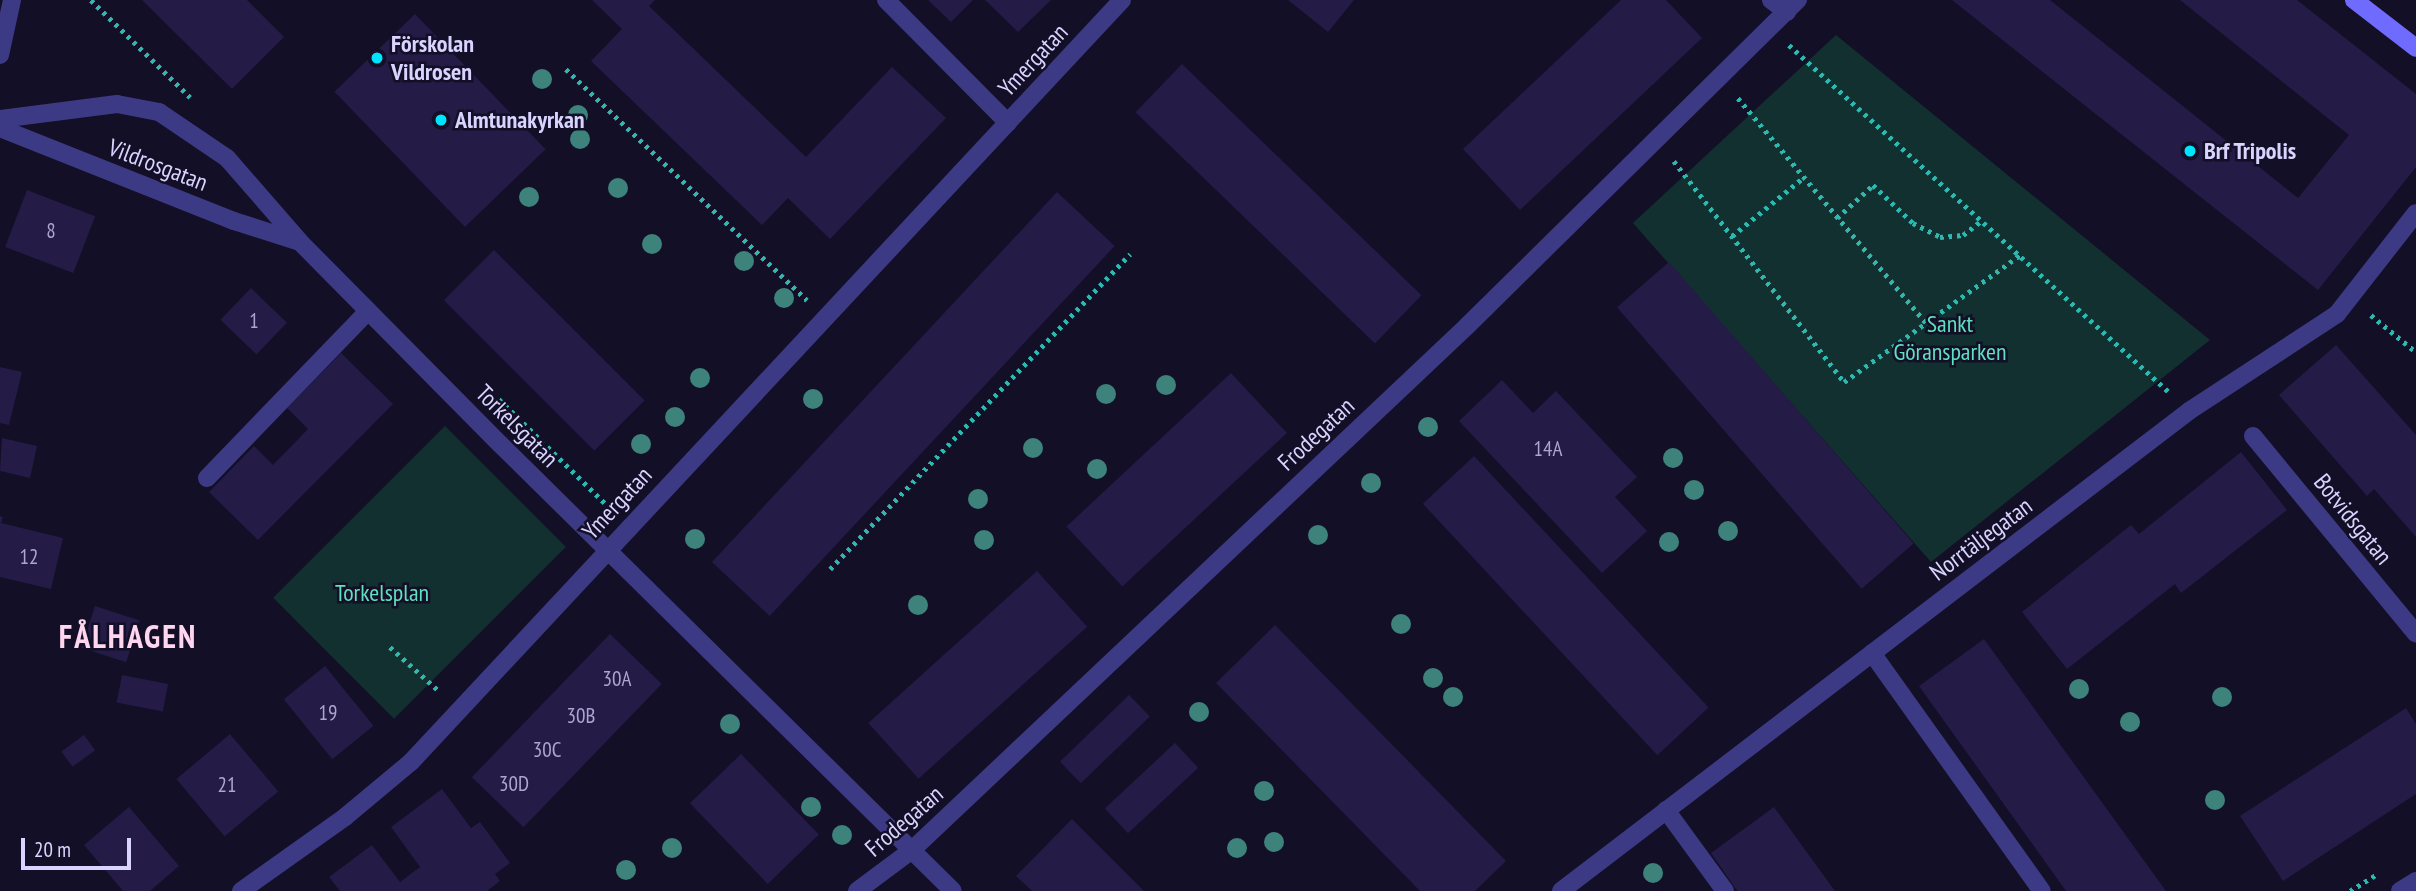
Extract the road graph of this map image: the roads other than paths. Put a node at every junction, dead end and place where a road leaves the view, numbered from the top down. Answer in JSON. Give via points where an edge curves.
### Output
{"nodes":[{"id":1,"x":12,"y":0,"type":"edge"},
{"id":2,"x":886,"y":0,"type":"edge"},
{"id":3,"x":1122,"y":0,"type":"edge"},
{"id":4,"x":1771,"y":0,"type":"edge"},
{"id":5,"x":2354,"y":0,"type":"edge"},
{"id":6,"x":1793,"y":6,"type":"edge"},
{"id":7,"x":2416,"y":48,"type":"edge"},
{"id":8,"x":0,"y":55,"type":"edge"},
{"id":9,"x":0,"y":120,"type":"edge"},
{"id":10,"x":1008,"y":123,"type":"junction"},
{"id":11,"x":0,"y":128,"type":"edge"},
{"id":12,"x":2416,"y":213,"type":"edge"},
{"id":13,"x":300,"y":242,"type":"junction"},
{"id":14,"x":368,"y":311,"type":"junction"},
{"id":15,"x":2253,"y":436,"type":"dead end"},
{"id":16,"x":207,"y":478,"type":"dead end"},
{"id":17,"x":607,"y":549,"type":"junction"},
{"id":18,"x":2416,"y":634,"type":"edge"},
{"id":19,"x":1872,"y":653,"type":"junction"},
{"id":20,"x":1666,"y":810,"type":"junction"},
{"id":21,"x":912,"y":850,"type":"junction"},
{"id":22,"x":2416,"y":881,"type":"edge"},
{"id":23,"x":241,"y":891,"type":"edge"},
{"id":24,"x":857,"y":891,"type":"edge"},
{"id":25,"x":953,"y":891,"type":"edge"},
{"id":26,"x":1561,"y":891,"type":"edge"},
{"id":27,"x":1725,"y":891,"type":"edge"},
{"id":28,"x":2042,"y":891,"type":"edge"},
{"id":29,"x":2400,"y":891,"type":"edge"}],
"edges":[{"from":1,"to":8,"type":"street"},
{"from":2,"to":10,"type":"street","name":"Ymergatan"},
{"from":3,"to":10,"type":"street","name":"Ymergatan"},
{"from":4,"to":6,"type":"street"},
{"from":5,"to":7,"type":"main road"},
{"from":6,"to":21,"type":"street","name":"Frodegatan","via":[[1467,326]]},
{"from":9,"to":13,"type":"street","name":"Torkelsgatan","via":[[117,104],[159,112],[227,158]]},
{"from":10,"to":17,"type":"street","name":"Ymergatan"},
{"from":11,"to":13,"type":"street","name":"Vildrosgatan","via":[[234,222]]},
{"from":12,"to":19,"type":"street","name":"Norrtäljegatan","via":[[2337,314],[2189,411]]},
{"from":13,"to":14,"type":"street","name":"Torkelsgatan"},
{"from":14,"to":16,"type":"street"},
{"from":14,"to":17,"type":"street","name":"Torkelsgatan"},
{"from":15,"to":18,"type":"street","name":"Botvidsgatan"},
{"from":17,"to":21,"type":"street","name":"Torkelsgatan"},
{"from":17,"to":23,"type":"street","name":"Ymergatan","via":[[411,762],[345,817]]},
{"from":19,"to":20,"type":"street","name":"Norrtäljegatan"},
{"from":19,"to":28,"type":"street"},
{"from":20,"to":26,"type":"street","name":"Norrtäljegatan"},
{"from":20,"to":27,"type":"street"},
{"from":21,"to":24,"type":"street","name":"Frodegatan"},
{"from":21,"to":25,"type":"street","name":"Torkelsgatan"},
{"from":22,"to":29,"type":"street"}]}
